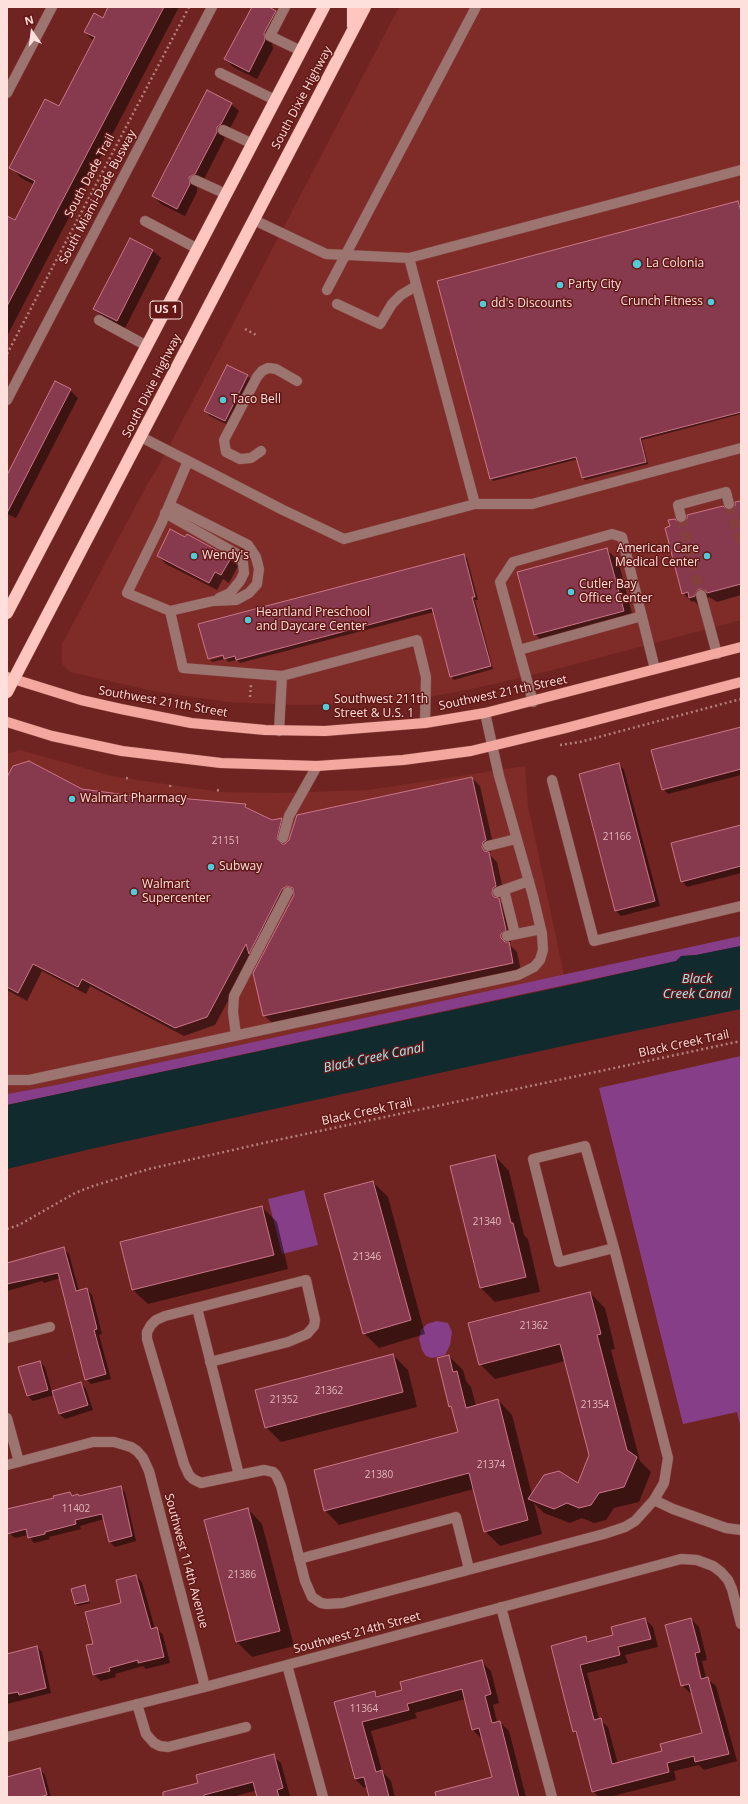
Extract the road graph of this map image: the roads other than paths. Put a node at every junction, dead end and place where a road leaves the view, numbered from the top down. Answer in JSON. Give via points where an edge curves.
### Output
{"nodes":[{"id":1,"x":52,"y":7,"type":"edge"},
{"id":2,"x":212,"y":7,"type":"edge"},
{"id":3,"x":285,"y":7,"type":"edge"},
{"id":4,"x":323,"y":7,"type":"edge"},
{"id":5,"x":353,"y":7,"type":"edge"},
{"id":6,"x":365,"y":7,"type":"edge"},
{"id":7,"x":476,"y":7,"type":"edge"},
{"id":8,"x":353,"y":32,"type":"junction"},
{"id":9,"x":301,"y":51,"type":"junction"},
{"id":10,"x":220,"y":73,"type":"dead end"},
{"id":11,"x":7,"y":93,"type":"edge"},
{"id":12,"x":275,"y":100,"type":"junction"},
{"id":13,"x":223,"y":130,"type":"dead end"},
{"id":14,"x":253,"y":144,"type":"junction"},
{"id":15,"x":741,"y":170,"type":"edge"},
{"id":16,"x":195,"y":180,"type":"dead end"},
{"id":17,"x":226,"y":194,"type":"junction"},
{"id":18,"x":254,"y":220,"type":"junction"},
{"id":19,"x":145,"y":221,"type":"dead end"},
{"id":20,"x":198,"y":249,"type":"junction"},
{"id":21,"x":344,"y":255,"type":"junction"},
{"id":22,"x":409,"y":258,"type":"junction"},
{"id":23,"x":416,"y":286,"type":"junction"},
{"id":24,"x":327,"y":290,"type":"dead end"},
{"id":25,"x":337,"y":304,"type":"dead end"},
{"id":26,"x":98,"y":320,"type":"dead end"},
{"id":27,"x":147,"y":346,"type":"junction"},
{"id":28,"x":298,"y":380,"type":"dead end"},
{"id":29,"x":7,"y":400,"type":"edge"},
{"id":30,"x":141,"y":437,"type":"junction"},
{"id":31,"x":741,"y":448,"type":"edge"},
{"id":32,"x":261,"y":451,"type":"dead end"},
{"id":33,"x":188,"y":462,"type":"junction"},
{"id":34,"x":475,"y":504,"type":"junction"},
{"id":35,"x":729,"y":504,"type":"tunnel mouth"},
{"id":36,"x":167,"y":509,"type":"junction"},
{"id":37,"x":681,"y":517,"type":"tunnel mouth"},
{"id":38,"x":701,"y":595,"type":"tunnel mouth"},
{"id":39,"x":213,"y":601,"type":"junction"},
{"id":40,"x":170,"y":611,"type":"junction"},
{"id":41,"x":7,"y":613,"type":"edge"},
{"id":42,"x":642,"y":616,"type":"junction"},
{"id":43,"x":741,"y":647,"type":"edge"},
{"id":44,"x":519,"y":650,"type":"junction"},
{"id":45,"x":717,"y":654,"type":"junction"},
{"id":46,"x":655,"y":670,"type":"junction"},
{"id":47,"x":282,"y":676,"type":"junction"},
{"id":48,"x":10,"y":678,"type":"edge"},
{"id":49,"x":741,"y":682,"type":"edge"},
{"id":50,"x":7,"y":692,"type":"edge"},
{"id":51,"x":533,"y":702,"type":"junction"},
{"id":52,"x":485,"y":713,"type":"junction"},
{"id":53,"x":7,"y":722,"type":"edge"},
{"id":54,"x":425,"y":722,"type":"junction"},
{"id":55,"x":279,"y":730,"type":"junction"},
{"id":56,"x":492,"y":746,"type":"junction"},
{"id":57,"x":318,"y":766,"type":"junction"},
{"id":58,"x":552,"y":780,"type":"dead end"},
{"id":59,"x":283,"y":838,"type":"dead end"},
{"id":60,"x":516,"y":839,"type":"junction"},
{"id":61,"x":488,"y":846,"type":"dead end"},
{"id":62,"x":529,"y":881,"type":"junction"},
{"id":63,"x":288,"y":892,"type":"dead end"},
{"id":64,"x":741,"y":906,"type":"edge"},
{"id":65,"x":541,"y":929,"type":"junction"},
{"id":66,"x":236,"y":1034,"type":"junction"},
{"id":67,"x":7,"y":1080,"type":"edge"},
{"id":68,"x":614,"y":1248,"type":"junction"},
{"id":69,"x":197,"y":1308,"type":"junction"},
{"id":70,"x":50,"y":1326,"type":"dead end"},
{"id":71,"x":7,"y":1338,"type":"edge"},
{"id":72,"x":210,"y":1362,"type":"junction"},
{"id":73,"x":7,"y":1418,"type":"edge"},
{"id":74,"x":19,"y":1462,"type":"junction"},
{"id":75,"x":7,"y":1465,"type":"edge"},
{"id":76,"x":239,"y":1475,"type":"junction"},
{"id":77,"x":654,"y":1500,"type":"junction"},
{"id":78,"x":741,"y":1530,"type":"edge"},
{"id":79,"x":298,"y":1559,"type":"junction"},
{"id":80,"x":469,"y":1570,"type":"junction"},
{"id":81,"x":501,"y":1607,"type":"junction"},
{"id":82,"x":741,"y":1624,"type":"edge"},
{"id":83,"x":287,"y":1665,"type":"junction"},
{"id":84,"x":205,"y":1687,"type":"junction"},
{"id":85,"x":137,"y":1704,"type":"junction"},
{"id":86,"x":246,"y":1727,"type":"dead end"},
{"id":87,"x":7,"y":1737,"type":"edge"},
{"id":88,"x":323,"y":1797,"type":"edge"},
{"id":89,"x":552,"y":1797,"type":"edge"}],
"edges":[{"from":1,"to":11,"type":"street"},
{"from":2,"to":29,"type":"street","name":"South Miami-Dade Busway"},
{"from":3,"to":9,"type":"street","via":[[270,36]]},
{"from":4,"to":9,"type":"highway","name":"South Dixie Highway","number":"US 1"},
{"from":5,"to":8,"type":"highway"},
{"from":6,"to":8,"type":"highway","name":"South Dixie Highway","number":"US 1"},
{"from":7,"to":21,"type":"street"},
{"from":8,"to":18,"type":"highway","name":"South Dixie Highway","number":"US 1"},
{"from":9,"to":12,"type":"highway","name":"South Dixie Highway","number":"US 1"},
{"from":10,"to":12,"type":"street"},
{"from":12,"to":14,"type":"highway","name":"South Dixie Highway","number":"US 1"},
{"from":13,"to":14,"type":"street"},
{"from":14,"to":17,"type":"highway","name":"South Dixie Highway","number":"US 1"},
{"from":15,"to":22,"type":"street"},
{"from":16,"to":17,"type":"street"},
{"from":17,"to":20,"type":"highway","name":"South Dixie Highway","number":"US 1"},
{"from":18,"to":21,"type":"street","via":[[326,254]]},
{"from":18,"to":30,"type":"highway","name":"South Dixie Highway","number":"US 1"},
{"from":19,"to":20,"type":"street"},
{"from":20,"to":27,"type":"highway","name":"South Dixie Highway","number":"US 1"},
{"from":21,"to":22,"type":"street"},
{"from":21,"to":24,"type":"street"},
{"from":22,"to":23,"type":"street"},
{"from":23,"to":25,"type":"street","via":[[397,300],[380,324]]},
{"from":23,"to":34,"type":"street"},
{"from":26,"to":27,"type":"street"},
{"from":27,"to":41,"type":"highway","name":"South Dixie Highway","number":"US 1"},
{"from":28,"to":32,"type":"street","via":[[276,369],[268,368],[262,371],[224,440],[226,452],[240,459],[250,458]]},
{"from":30,"to":33,"type":"street"},
{"from":30,"to":48,"type":"highway","name":"South Dixie Highway","number":"US 1"},
{"from":31,"to":34,"type":"street","via":[[532,504]]},
{"from":33,"to":34,"type":"street","via":[[344,538]]},
{"from":33,"to":36,"type":"street"},
{"from":35,"to":37,"type":"street","via":[[726,492],[678,505]]},
{"from":36,"to":39,"type":"street","via":[[239,556],[243,563],[244,573],[240,581],[230,593]]},
{"from":36,"to":39,"type":"street","via":[[248,545],[256,557],[259,569],[257,584],[249,593],[236,600]]},
{"from":36,"to":40,"type":"street","via":[[127,593]]},
{"from":38,"to":45,"type":"street"},
{"from":39,"to":40,"type":"street"},
{"from":40,"to":47,"type":"street","via":[[183,668]]},
{"from":42,"to":44,"type":"street"},
{"from":42,"to":44,"type":"street","via":[[622,537],[612,534],[513,562],[500,582]]},
{"from":42,"to":46,"type":"street"},
{"from":43,"to":45,"type":"main road","name":"Southwest 211th Street"},
{"from":44,"to":51,"type":"street"},
{"from":45,"to":46,"type":"main road","name":"Southwest 211th Street"},
{"from":46,"to":51,"type":"main road","name":"Southwest 211th Street"},
{"from":47,"to":54,"type":"street","via":[[417,640],[426,677]]},
{"from":47,"to":55,"type":"street"},
{"from":48,"to":50,"type":"highway","name":"South Dixie Highway","number":"US 1"},
{"from":48,"to":55,"type":"main road","name":"Southwest 211th Street","via":[[81,700],[162,718],[217,726]]},
{"from":49,"to":56,"type":"main road"},
{"from":51,"to":52,"type":"main road","name":"Southwest 211th Street"},
{"from":52,"to":54,"type":"main road","name":"Southwest 211th Street"},
{"from":52,"to":56,"type":"street"},
{"from":53,"to":57,"type":"main road","via":[[52,736],[122,751],[221,763]]},
{"from":54,"to":55,"type":"main road","name":"Southwest 211th Street","via":[[325,731]]},
{"from":56,"to":57,"type":"main road","via":[[403,760]]},
{"from":56,"to":60,"type":"street"},
{"from":57,"to":59,"type":"street","via":[[289,816]]},
{"from":58,"to":64,"type":"street","via":[[594,941]]},
{"from":60,"to":61,"type":"street"},
{"from":60,"to":62,"type":"street"},
{"from":62,"to":65,"type":"street"},
{"from":62,"to":65,"type":"street","via":[[501,891],[511,935]]},
{"from":63,"to":66,"type":"street","via":[[234,996]]},
{"from":65,"to":66,"type":"street","via":[[543,950],[540,960],[534,967],[518,974]]},
{"from":66,"to":67,"type":"street","via":[[30,1080]]},
{"from":68,"to":68,"type":"street","via":[[559,1262],[533,1159],[585,1146]]},
{"from":68,"to":77,"type":"street","via":[[668,1458],[664,1483]]},
{"from":69,"to":72,"type":"street"},
{"from":69,"to":72,"type":"street","via":[[306,1280],[315,1320],[314,1326],[306,1334],[288,1342]]},
{"from":69,"to":76,"type":"street","via":[[156,1320],[147,1332],[149,1346],[189,1475],[201,1483]]},
{"from":70,"to":71,"type":"street"},
{"from":72,"to":76,"type":"street"},
{"from":73,"to":74,"type":"street"},
{"from":74,"to":75,"type":"street"},
{"from":74,"to":84,"type":"street","name":"Southwest 114th Avenue","via":[[93,1442],[114,1442],[132,1447],[143,1458],[149,1471]]},
{"from":76,"to":79,"type":"street","via":[[264,1470],[276,1475],[281,1486]]},
{"from":77,"to":78,"type":"street","via":[[726,1528]]},
{"from":77,"to":80,"type":"street","via":[[643,1514],[625,1527]]},
{"from":79,"to":80,"type":"street","via":[[312,1597],[327,1604],[343,1603]]},
{"from":79,"to":80,"type":"street","via":[[456,1517]]},
{"from":81,"to":82,"type":"street","name":"Southwest 214th Street","via":[[681,1559],[697,1560],[713,1566],[728,1580]]},
{"from":81,"to":83,"type":"street","name":"Southwest 214th Street"},
{"from":81,"to":89,"type":"street"},
{"from":83,"to":84,"type":"street","name":"Southwest 214th Street"},
{"from":83,"to":88,"type":"street"},
{"from":84,"to":85,"type":"street","name":"Southwest 214th Street"},
{"from":85,"to":86,"type":"street","via":[[146,1734],[160,1746],[168,1747]]},
{"from":85,"to":87,"type":"street","name":"Southwest 214th Street"}]}
